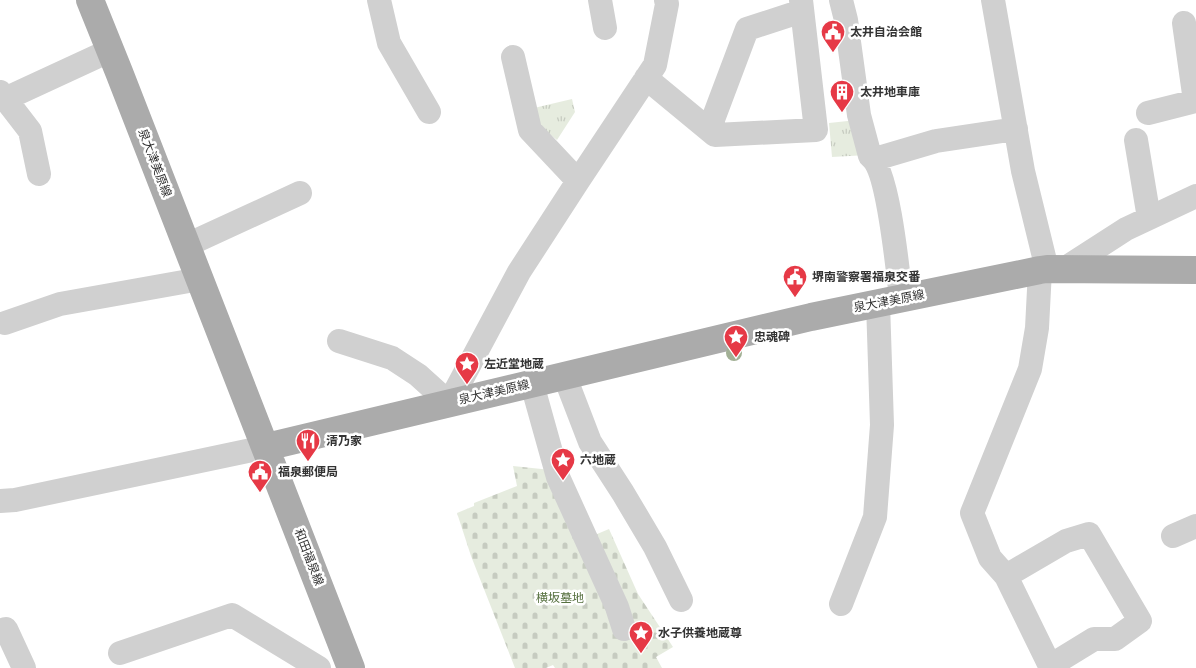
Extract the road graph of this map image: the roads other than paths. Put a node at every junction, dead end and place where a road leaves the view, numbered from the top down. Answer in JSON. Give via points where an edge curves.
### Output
{"nodes":[{"id":1,"x":90,"y":0,"type":"edge"},
{"id":2,"x":378,"y":0,"type":"edge"},
{"id":3,"x":600,"y":0,"type":"edge"},
{"id":4,"x":841,"y":0,"type":"edge"},
{"id":5,"x":993,"y":0,"type":"edge"},
{"id":6,"x":672,"y":2,"type":"edge"},
{"id":7,"x":802,"y":6,"type":"edge"},
{"id":8,"x":1184,"y":23,"type":"dead end"},
{"id":9,"x":605,"y":28,"type":"dead end"},
{"id":10,"x":110,"y":50,"type":"junction"},
{"id":11,"x":513,"y":57,"type":"dead end"},
{"id":12,"x":646,"y":78,"type":"junction"},
{"id":13,"x":2,"y":96,"type":"edge"},
{"id":14,"x":1195,"y":101,"type":"edge"},
{"id":15,"x":429,"y":112,"type":"dead end"},
{"id":16,"x":1148,"y":113,"type":"dead end"},
{"id":17,"x":1016,"y":129,"type":"junction"},
{"id":18,"x":709,"y":130,"type":"junction"},
{"id":19,"x":1136,"y":140,"type":"dead end"},
{"id":20,"x":875,"y":159,"type":"junction"},
{"id":21,"x":39,"y":174,"type":"dead end"},
{"id":22,"x":578,"y":180,"type":"junction"},
{"id":23,"x":300,"y":193,"type":"dead end"},
{"id":24,"x":1196,"y":196,"type":"edge"},
{"id":25,"x":1149,"y":218,"type":"junction"},
{"id":26,"x":187,"y":245,"type":"junction"},
{"id":27,"x":1050,"y":269,"type":"junction"},
{"id":28,"x":1196,"y":270,"type":"edge"},
{"id":29,"x":200,"y":279,"type":"junction"},
{"id":30,"x":889,"y":301,"type":"junction"},
{"id":31,"x":5,"y":323,"type":"dead end"},
{"id":32,"x":340,"y":341,"type":"dead end"},
{"id":33,"x":564,"y":377,"type":"junction"},
{"id":34,"x":532,"y":384,"type":"junction"},
{"id":35,"x":449,"y":402,"type":"junction"},
{"id":36,"x":266,"y":447,"type":"junction"},
{"id":37,"x":0,"y":500,"type":"edge"},
{"id":38,"x":1196,"y":526,"type":"edge"},
{"id":39,"x":1173,"y":536,"type":"dead end"},
{"id":40,"x":1006,"y":576,"type":"junction"},
{"id":41,"x":680,"y":600,"type":"dead end"},
{"id":42,"x":841,"y":604,"type":"dead end"},
{"id":43,"x":624,"y":629,"type":"dead end"},
{"id":44,"x":0,"y":631,"type":"edge"},
{"id":45,"x":120,"y":653,"type":"dead end"},
{"id":46,"x":348,"y":665,"type":"edge"},
{"id":47,"x":1050,"y":667,"type":"edge"},
{"id":48,"x":24,"y":668,"type":"edge"},
{"id":49,"x":319,"y":668,"type":"edge"}],
"edges":[{"from":1,"to":10,"type":"main road","name":"泉大津美原線"},
{"from":2,"to":15,"type":"street","via":[[389,43]]},
{"from":3,"to":9,"type":"street"},
{"from":4,"to":20,"type":"street","via":[[859,115],[870,156]]},
{"from":5,"to":17,"type":"street"},
{"from":6,"to":12,"type":"street","via":[[655,65]]},
{"from":7,"to":18,"type":"street","via":[[747,29]]},
{"from":7,"to":18,"type":"street","via":[[816,130],[715,135]]},
{"from":8,"to":14,"type":"street"},
{"from":10,"to":13,"type":"street"},
{"from":10,"to":26,"type":"main road","name":"泉大津美原線"},
{"from":11,"to":22,"type":"street","via":[[530,130]]},
{"from":12,"to":18,"type":"street"},
{"from":12,"to":22,"type":"street"},
{"from":13,"to":21,"type":"street","via":[[30,131]]},
{"from":14,"to":16,"type":"street"},
{"from":17,"to":20,"type":"street","via":[[936,141]]},
{"from":17,"to":27,"type":"street","via":[[1023,171]]},
{"from":19,"to":25,"type":"street"},
{"from":20,"to":30,"type":"street","via":[[892,223]]},
{"from":22,"to":35,"type":"street","via":[[519,272]]},
{"from":23,"to":26,"type":"street"},
{"from":24,"to":25,"type":"street"},
{"from":25,"to":27,"type":"street"},
{"from":26,"to":29,"type":"main road","name":"泉大津美原線"},
{"from":27,"to":28,"type":"main road","name":"泉大津美原線"},
{"from":27,"to":30,"type":"main road","name":"泉大津美原線"},
{"from":27,"to":40,"type":"street","via":[[1030,369],[972,513],[990,558]]},
{"from":29,"to":31,"type":"street","via":[[60,304]]},
{"from":29,"to":36,"type":"main road","name":"泉大津美原線"},
{"from":30,"to":33,"type":"main road","name":"泉大津美原線"},
{"from":30,"to":42,"type":"street","via":[[875,517]]},
{"from":32,"to":35,"type":"street","via":[[392,358]]},
{"from":33,"to":34,"type":"main road","name":"泉大津美原線"},
{"from":33,"to":41,"type":"street","via":[[590,442],[655,547]]},
{"from":34,"to":35,"type":"main road","name":"泉大津美原線"},
{"from":34,"to":43,"type":"street","via":[[558,477]]},
{"from":35,"to":36,"type":"main road","name":"泉大津美原線"},
{"from":36,"to":37,"type":"street","via":[[16,500]]},
{"from":36,"to":46,"type":"main road","name":"和田福泉線"},
{"from":38,"to":39,"type":"street"},
{"from":40,"to":47,"type":"street"},
{"from":40,"to":47,"type":"street","via":[[1066,541],[1088,534],[1140,621],[1115,638],[1094,638]]},
{"from":44,"to":48,"type":"street","via":[[6,628]]},
{"from":45,"to":49,"type":"street","via":[[232,615]]}]}
